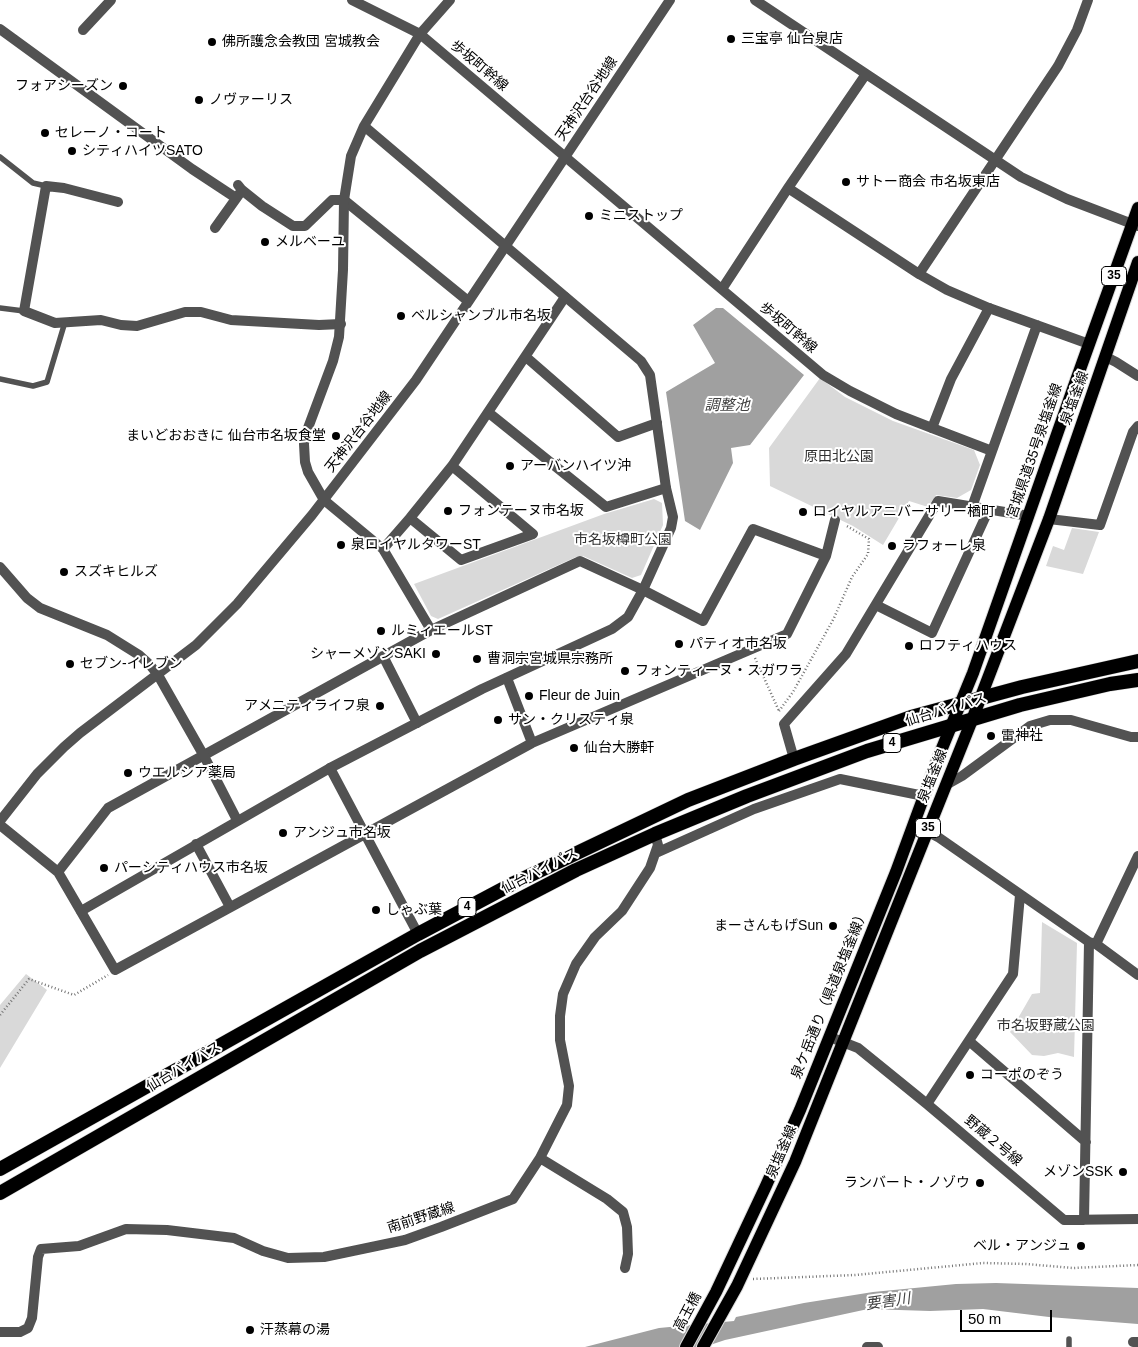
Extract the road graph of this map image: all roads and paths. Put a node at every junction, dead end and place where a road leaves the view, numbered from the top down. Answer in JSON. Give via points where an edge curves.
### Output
{"nodes":[{"id":1,"x":111,"y":0,"type":"edge"},
{"id":2,"x":352,"y":0,"type":"edge"},
{"id":3,"x":450,"y":0,"type":"edge"},
{"id":4,"x":670,"y":0,"type":"edge"},
{"id":5,"x":755,"y":0,"type":"edge"},
{"id":6,"x":1088,"y":0,"type":"edge"},
{"id":7,"x":0,"y":29,"type":"edge"},
{"id":8,"x":83,"y":30,"type":"dead end"},
{"id":9,"x":420,"y":34,"type":"junction"},
{"id":10,"x":866,"y":74,"type":"junction"},
{"id":11,"x":364,"y":126,"type":"junction"},
{"id":12,"x":0,"y":157,"type":"edge"},
{"id":13,"x":565,"y":158,"type":"junction"},
{"id":14,"x":994,"y":160,"type":"junction"},
{"id":15,"x":46,"y":186,"type":"junction"},
{"id":16,"x":788,"y":188,"type":"junction"},
{"id":17,"x":239,"y":191,"type":"junction"},
{"id":18,"x":344,"y":200,"type":"junction"},
{"id":19,"x":118,"y":202,"type":"dead end"},
{"id":20,"x":1138,"y":208,"type":"edge"},
{"id":21,"x":1135,"y":225,"type":"edge"},
{"id":22,"x":215,"y":228,"type":"dead end"},
{"id":23,"x":506,"y":247,"type":"junction"},
{"id":24,"x":1138,"y":262,"type":"edge"},
{"id":25,"x":919,"y":274,"type":"junction"},
{"id":26,"x":722,"y":289,"type":"junction"},
{"id":27,"x":566,"y":297,"type":"junction"},
{"id":28,"x":468,"y":302,"type":"junction"},
{"id":29,"x":0,"y":308,"type":"edge"},
{"id":30,"x":989,"y":308,"type":"junction"},
{"id":31,"x":24,"y":310,"type":"junction"},
{"id":32,"x":65,"y":322,"type":"junction"},
{"id":33,"x":341,"y":324,"type":"junction"},
{"id":34,"x":1037,"y":325,"type":"junction"},
{"id":35,"x":1089,"y":344,"type":"junction"},
{"id":36,"x":1106,"y":357,"type":"junction"},
{"id":37,"x":526,"y":358,"type":"junction"},
{"id":38,"x":1137,"y":374,"type":"edge"},
{"id":39,"x":0,"y":379,"type":"edge"},
{"id":40,"x":489,"y":412,"type":"junction"},
{"id":41,"x":656,"y":423,"type":"junction"},
{"id":42,"x":1138,"y":426,"type":"edge"},
{"id":43,"x":932,"y":428,"type":"junction"},
{"id":44,"x":992,"y":451,"type":"junction"},
{"id":45,"x":452,"y":466,"type":"junction"},
{"id":46,"x":666,"y":488,"type":"junction"},
{"id":47,"x":324,"y":500,"type":"junction"},
{"id":48,"x":972,"y":506,"type":"junction"},
{"id":49,"x":988,"y":509,"type":"junction"},
{"id":50,"x":1029,"y":516,"type":"junction"},
{"id":51,"x":410,"y":518,"type":"junction"},
{"id":52,"x":1049,"y":519,"type":"junction"},
{"id":53,"x":836,"y":520,"type":"joint"},
{"id":54,"x":383,"y":549,"type":"junction"},
{"id":55,"x":826,"y":556,"type":"junction"},
{"id":56,"x":0,"y":567,"type":"edge"},
{"id":57,"x":643,"y":590,"type":"junction"},
{"id":58,"x":876,"y":605,"type":"junction"},
{"id":59,"x":431,"y":630,"type":"junction"},
{"id":60,"x":752,"y":649,"type":"junction"},
{"id":61,"x":382,"y":656,"type":"junction"},
{"id":62,"x":1138,"y":661,"type":"edge"},
{"id":63,"x":158,"y":675,"type":"junction"},
{"id":64,"x":506,"y":678,"type":"junction"},
{"id":65,"x":1138,"y":680,"type":"edge"},
{"id":66,"x":979,"y":699,"type":"junction"},
{"id":67,"x":961,"y":704,"type":"junction"},
{"id":68,"x":779,"y":711,"type":"junction"},
{"id":69,"x":972,"y":720,"type":"junction"},
{"id":70,"x":417,"y":723,"type":"junction"},
{"id":71,"x":784,"y":724,"type":"junction"},
{"id":72,"x":952,"y":726,"type":"junction"},
{"id":73,"x":1138,"y":737,"type":"edge"},
{"id":74,"x":532,"y":743,"type":"junction"},
{"id":75,"x":204,"y":756,"type":"junction"},
{"id":76,"x":794,"y":759,"type":"junction"},
{"id":77,"x":330,"y":768,"type":"junction"},
{"id":78,"x":946,"y":785,"type":"junction"},
{"id":79,"x":924,"y":796,"type":"junction"},
{"id":80,"x":237,"y":820,"type":"junction"},
{"id":81,"x":0,"y":821,"type":"edge"},
{"id":82,"x":0,"y":825,"type":"edge"},
{"id":83,"x":927,"y":832,"type":"junction"},
{"id":84,"x":364,"y":833,"type":"junction"},
{"id":85,"x":655,"y":834,"type":"junction"},
{"id":86,"x":196,"y":844,"type":"junction"},
{"id":87,"x":656,"y":853,"type":"junction"},
{"id":88,"x":1138,"y":856,"type":"edge"},
{"id":89,"x":58,"y":872,"type":"junction"},
{"id":90,"x":1020,"y":895,"type":"junction"},
{"id":91,"x":230,"y":907,"type":"junction"},
{"id":92,"x":81,"y":912,"type":"junction"},
{"id":93,"x":418,"y":934,"type":"junction"},
{"id":94,"x":1093,"y":943,"type":"junction"},
{"id":95,"x":115,"y":970,"type":"junction"},
{"id":96,"x":1138,"y":975,"type":"edge"},
{"id":97,"x":0,"y":1015,"type":"edge"},
{"id":98,"x":830,"y":1037,"type":"junction"},
{"id":99,"x":843,"y":1042,"type":"junction"},
{"id":100,"x":969,"y":1042,"type":"junction"},
{"id":101,"x":927,"y":1104,"type":"junction"},
{"id":102,"x":1086,"y":1142,"type":"junction"},
{"id":103,"x":540,"y":1158,"type":"junction"},
{"id":104,"x":0,"y":1169,"type":"edge"},
{"id":105,"x":0,"y":1193,"type":"edge"},
{"id":106,"x":1138,"y":1219,"type":"edge"},
{"id":107,"x":1084,"y":1220,"type":"junction"},
{"id":108,"x":1138,"y":1265,"type":"edge"},
{"id":109,"x":625,"y":1268,"type":"dead end"},
{"id":110,"x":751,"y":1279,"type":"dead end"},
{"id":111,"x":716,"y":1292,"type":"joint"},
{"id":112,"x":0,"y":1332,"type":"edge"},
{"id":113,"x":1070,"y":1339,"type":"dead end"},
{"id":114,"x":686,"y":1347,"type":"edge"},
{"id":115,"x":703,"y":1347,"type":"edge"},
{"id":116,"x":869,"y":1347,"type":"edge"},
{"id":117,"x":878,"y":1347,"type":"edge"},
{"id":118,"x":1069,"y":1347,"type":"edge"}],
"edges":[{"from":1,"to":8,"type":"street"},
{"from":2,"to":9,"type":"street","name":"歩坂町幹線"},
{"from":3,"to":9,"type":"street"},
{"from":4,"to":13,"type":"street","name":"天神沢台谷地線"},
{"from":5,"to":10,"type":"street"},
{"from":6,"to":14,"type":"street","via":[[1058,66]]},
{"from":7,"to":17,"type":"street","via":[[192,169]]},
{"from":9,"to":11,"type":"street"},
{"from":9,"to":13,"type":"street","name":"歩坂町幹線"},
{"from":10,"to":14,"type":"street"},
{"from":10,"to":16,"type":"street"},
{"from":11,"to":18,"type":"street","via":[[352,156]]},
{"from":11,"to":23,"type":"street"},
{"from":12,"to":15,"type":"lane","via":[[33,183]]},
{"from":13,"to":23,"type":"street","name":"天神沢台谷地線"},
{"from":13,"to":26,"type":"street","name":"歩坂町幹線"},
{"from":14,"to":21,"type":"street","via":[[1046,189]]},
{"from":14,"to":25,"type":"street"},
{"from":15,"to":19,"type":"street"},
{"from":15,"to":31,"type":"street"},
{"from":16,"to":25,"type":"street"},
{"from":16,"to":26,"type":"street"},
{"from":17,"to":18,"type":"street","via":[[289,225],[297,227],[305,226],[332,200]]},
{"from":17,"to":22,"type":"street"},
{"from":18,"to":28,"type":"street"},
{"from":18,"to":33,"type":"street"},
{"from":20,"to":21,"type":"main road","name":"宮城県道35号泉塩釜線","number":"35"},
{"from":21,"to":35,"type":"main road","name":"宮城県道35号泉塩釜線","number":"35"},
{"from":23,"to":27,"type":"street"},
{"from":23,"to":28,"type":"street","name":"天神沢台谷地線"},
{"from":24,"to":36,"type":"main road","name":"泉塩釜線","number":"35"},
{"from":25,"to":30,"type":"street"},
{"from":26,"to":43,"type":"street","name":"歩坂町幹線","via":[[823,374],[896,414]]},
{"from":27,"to":37,"type":"street"},
{"from":27,"to":41,"type":"street","via":[[641,361],[650,375]]},
{"from":28,"to":47,"type":"street","name":"天神沢台谷地線","via":[[416,380]]},
{"from":29,"to":31,"type":"lane"},
{"from":30,"to":34,"type":"street"},
{"from":30,"to":43,"type":"street","via":[[951,380]]},
{"from":31,"to":32,"type":"street","via":[[55,323]]},
{"from":32,"to":33,"type":"street","via":[[101,320],[137,326],[185,312],[201,312],[231,320]]},
{"from":32,"to":39,"type":"lane","via":[[47,382],[33,386]]},
{"from":33,"to":47,"type":"street","via":[[333,361],[304,444],[304,462]]},
{"from":34,"to":35,"type":"street"},
{"from":34,"to":44,"type":"street"},
{"from":35,"to":50,"type":"main road","name":"宮城県道35号泉塩釜線","number":"35"},
{"from":36,"to":38,"type":"street"},
{"from":36,"to":52,"type":"main road","name":"泉塩釜線","number":"35"},
{"from":37,"to":40,"type":"street"},
{"from":37,"to":41,"type":"street","via":[[618,438]]},
{"from":40,"to":45,"type":"street"},
{"from":40,"to":46,"type":"street","via":[[606,507]]},
{"from":41,"to":46,"type":"street"},
{"from":42,"to":52,"type":"street","via":[[1133,432],[1100,525]]},
{"from":43,"to":44,"type":"street","name":"歩坂町幹線"},
{"from":44,"to":48,"type":"street"},
{"from":45,"to":51,"type":"street"},
{"from":45,"to":51,"type":"street","via":[[533,534],[461,560]]},
{"from":46,"to":57,"type":"street","via":[[673,517],[671,528]]},
{"from":47,"to":54,"type":"street"},
{"from":47,"to":63,"type":"street","name":"天神沢台谷地線","via":[[237,604],[196,645]]},
{"from":48,"to":49,"type":"street"},
{"from":48,"to":58,"type":"street","via":[[938,502]]},
{"from":49,"to":50,"type":"street"},
{"from":49,"to":58,"type":"street","via":[[932,633]]},
{"from":50,"to":67,"type":"main road","name":"宮城県道35号泉塩釜線","number":"35"},
{"from":51,"to":54,"type":"street"},
{"from":52,"to":66,"type":"main road","name":"泉塩釜線","number":"35"},
{"from":53,"to":55,"type":"street"},
{"from":53,"to":68,"type":"path","via":[[869,539],[868,554],[852,577],[834,618],[793,692]]},
{"from":54,"to":59,"type":"street"},
{"from":55,"to":57,"type":"street","via":[[753,529],[703,621]]},
{"from":55,"to":60,"type":"street","via":[[787,634]]},
{"from":56,"to":63,"type":"street","via":[[40,608],[120,642],[139,655]]},
{"from":57,"to":59,"type":"street","via":[[580,561]]},
{"from":57,"to":64,"type":"street","via":[[628,617],[612,629]]},
{"from":58,"to":71,"type":"street","via":[[846,654]]},
{"from":59,"to":61,"type":"street"},
{"from":60,"to":68,"type":"path"},
{"from":60,"to":74,"type":"street"},
{"from":61,"to":70,"type":"street"},
{"from":61,"to":75,"type":"street"},
{"from":62,"to":66,"type":"highway","name":"仙台バイパス","number":"4"},
{"from":63,"to":75,"type":"street"},
{"from":63,"to":81,"type":"street","name":"天神沢台谷地線","via":[[80,732],[37,774]]},
{"from":64,"to":70,"type":"street"},
{"from":64,"to":74,"type":"street"},
{"from":65,"to":69,"type":"highway","name":"仙台バイパス","number":"4","via":[[1020,705]]},
{"from":66,"to":67,"type":"highway","name":"仙台バイパス","number":"4"},
{"from":66,"to":69,"type":"main road","name":"泉塩釜線","number":"35"},
{"from":67,"to":72,"type":"main road","name":"泉ケ岳通り（県道泉塩釜線）","number":"35"},
{"from":67,"to":76,"type":"highway","name":"仙台バイパス","number":"4","via":[[912,717]]},
{"from":68,"to":71,"type":"path"},
{"from":69,"to":72,"type":"highway","name":"仙台バイパス","number":"4"},
{"from":69,"to":78,"type":"main road","name":"泉塩釜線","number":"35"},
{"from":70,"to":77,"type":"street"},
{"from":71,"to":76,"type":"street"},
{"from":72,"to":79,"type":"main road","name":"泉ケ岳通り（県道泉塩釜線）","number":"35"},
{"from":72,"to":85,"type":"highway","name":"仙台バイパス","number":"4","via":[[867,751]]},
{"from":73,"to":78,"type":"street","via":[[1071,720],[1050,720],[1030,726]]},
{"from":74,"to":84,"type":"street"},
{"from":75,"to":80,"type":"street"},
{"from":75,"to":89,"type":"street","via":[[108,808]]},
{"from":76,"to":93,"type":"highway","name":"仙台バイパス","number":"4","via":[[670,808],[514,883]]},
{"from":77,"to":80,"type":"street"},
{"from":77,"to":84,"type":"street"},
{"from":78,"to":83,"type":"main road","name":"泉塩釜線","number":"35"},
{"from":79,"to":87,"type":"street","via":[[840,779],[754,809]]},
{"from":79,"to":98,"type":"main road","name":"泉ケ岳通り（県道泉塩釜線）","number":"35"},
{"from":80,"to":86,"type":"street"},
{"from":82,"to":89,"type":"street"},
{"from":83,"to":90,"type":"street"},
{"from":83,"to":99,"type":"main road","name":"泉塩釜線","number":"35"},
{"from":84,"to":91,"type":"street"},
{"from":84,"to":93,"type":"street"},
{"from":85,"to":87,"type":"street","name":"南前野蔵線"},
{"from":85,"to":105,"type":"highway","name":"仙台バイパス","number":"4","via":[[576,870],[420,950]]},
{"from":86,"to":91,"type":"street"},
{"from":86,"to":92,"type":"street"},
{"from":87,"to":103,"type":"street","name":"南前野蔵線","via":[[622,911],[595,937],[576,964],[563,994],[560,1040],[569,1086],[567,1105]]},
{"from":88,"to":94,"type":"street"},
{"from":89,"to":92,"type":"street"},
{"from":90,"to":94,"type":"street"},
{"from":90,"to":100,"type":"street","via":[[1013,974]]},
{"from":91,"to":95,"type":"street"},
{"from":92,"to":95,"type":"street"},
{"from":93,"to":104,"type":"highway","name":"仙台バイパス","number":"4"},
{"from":94,"to":96,"type":"street"},
{"from":94,"to":102,"type":"street"},
{"from":95,"to":97,"type":"path","via":[[74,995],[29,979]]},
{"from":98,"to":99,"type":"street","name":"野蔵２号線"},
{"from":98,"to":111,"type":"main road","name":"泉ケ岳通り（県道泉塩釜線）","number":"35"},
{"from":99,"to":101,"type":"street","name":"野蔵２号線","via":[[858,1048]]},
{"from":99,"to":115,"type":"main road","name":"泉塩釜線","number":"35","via":[[795,1162]]},
{"from":100,"to":101,"type":"street"},
{"from":100,"to":102,"type":"street"},
{"from":101,"to":107,"type":"street","name":"野蔵２号線","via":[[1064,1220]]},
{"from":102,"to":107,"type":"street"},
{"from":103,"to":109,"type":"street","via":[[623,1212],[628,1254]]},
{"from":103,"to":112,"type":"street","name":"南前野蔵線","via":[[513,1199],[405,1240],[324,1257],[288,1258],[234,1238],[159,1230],[126,1230],[79,1246],[41,1249],[28,1328],[20,1332]]},
{"from":106,"to":107,"type":"street","name":"野蔵２号線"},
{"from":108,"to":110,"type":"path","via":[[1073,1268],[983,1263],[856,1275]]},
{"from":111,"to":114,"type":"main road","name":"高玉橋","number":"35"},
{"from":113,"to":118,"type":"lane"},
{"from":116,"to":117,"type":"street"}]}
